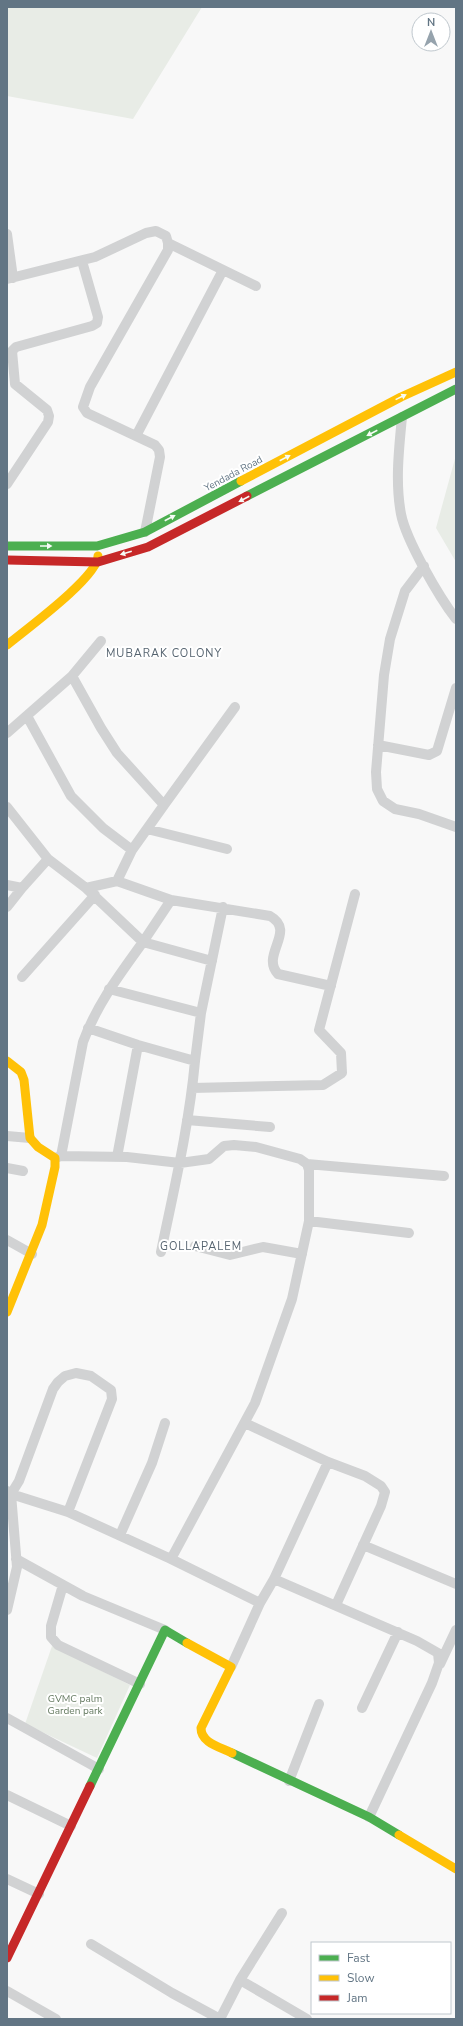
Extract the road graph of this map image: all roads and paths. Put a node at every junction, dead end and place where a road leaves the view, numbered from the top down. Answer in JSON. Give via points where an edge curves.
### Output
{"nodes":[{"id":1,"x":7,"y":234,"type":"edge"},
{"id":2,"x":168,"y":243,"type":"junction"},
{"id":3,"x":82,"y":261,"type":"junction"},
{"id":4,"x":223,"y":270,"type":"junction"},
{"id":5,"x":10,"y":278,"type":"edge"},
{"id":6,"x":256,"y":286,"type":"dead end"},
{"id":7,"x":456,"y":372,"type":"edge"},
{"id":8,"x":456,"y":389,"type":"edge"},
{"id":9,"x":402,"y":417,"type":"junction"},
{"id":10,"x":136,"y":436,"type":"junction"},
{"id":11,"x":7,"y":484,"type":"edge"},
{"id":12,"x":145,"y":532,"type":"junction"},
{"id":13,"x":7,"y":546,"type":"edge"},
{"id":14,"x":97,"y":546,"type":"junction"},
{"id":15,"x":7,"y":560,"type":"edge"},
{"id":16,"x":98,"y":562,"type":"junction"},
{"id":17,"x":424,"y":566,"type":"junction"},
{"id":18,"x":456,"y":619,"type":"edge"},
{"id":19,"x":101,"y":641,"type":"dead end"},
{"id":20,"x":7,"y":645,"type":"edge"},
{"id":21,"x":72,"y":676,"type":"junction"},
{"id":22,"x":456,"y":688,"type":"edge"},
{"id":23,"x":235,"y":707,"type":"dead end"},
{"id":24,"x":27,"y":716,"type":"junction"},
{"id":25,"x":452,"y":718,"type":"edge"},
{"id":26,"x":7,"y":733,"type":"edge"},
{"id":27,"x":378,"y":745,"type":"junction"},
{"id":28,"x":164,"y":805,"type":"junction"},
{"id":29,"x":7,"y":807,"type":"edge"},
{"id":30,"x":455,"y":824,"type":"edge"},
{"id":31,"x":147,"y":829,"type":"junction"},
{"id":32,"x":227,"y":849,"type":"dead end"},
{"id":33,"x":132,"y":850,"type":"junction"},
{"id":34,"x":48,"y":859,"type":"junction"},
{"id":35,"x":117,"y":881,"type":"junction"},
{"id":36,"x":7,"y":885,"type":"edge"},
{"id":37,"x":22,"y":888,"type":"junction"},
{"id":38,"x":86,"y":888,"type":"junction"},
{"id":39,"x":355,"y":894,"type":"dead end"},
{"id":40,"x":95,"y":895,"type":"junction"},
{"id":41,"x":171,"y":900,"type":"junction"},
{"id":42,"x":7,"y":907,"type":"edge"},
{"id":43,"x":223,"y":907,"type":"junction"},
{"id":44,"x":143,"y":942,"type":"junction"},
{"id":45,"x":212,"y":961,"type":"junction"},
{"id":46,"x":22,"y":977,"type":"dead end"},
{"id":47,"x":330,"y":986,"type":"junction"},
{"id":48,"x":109,"y":989,"type":"junction"},
{"id":49,"x":201,"y":1013,"type":"junction"},
{"id":50,"x":88,"y":1028,"type":"junction"},
{"id":51,"x":138,"y":1045,"type":"junction"},
{"id":52,"x":195,"y":1061,"type":"junction"},
{"id":53,"x":7,"y":1062,"type":"edge"},
{"id":54,"x":192,"y":1088,"type":"junction"},
{"id":55,"x":187,"y":1120,"type":"junction"},
{"id":56,"x":270,"y":1127,"type":"dead end"},
{"id":57,"x":7,"y":1136,"type":"edge"},
{"id":58,"x":30,"y":1138,"type":"junction"},
{"id":59,"x":58,"y":1157,"type":"junction"},
{"id":60,"x":118,"y":1157,"type":"junction"},
{"id":61,"x":180,"y":1163,"type":"junction"},
{"id":62,"x":308,"y":1164,"type":"junction"},
{"id":63,"x":7,"y":1168,"type":"edge"},
{"id":64,"x":23,"y":1171,"type":"dead end"},
{"id":65,"x":444,"y":1176,"type":"dead end"},
{"id":66,"x":309,"y":1221,"type":"junction"},
{"id":67,"x":409,"y":1233,"type":"dead end"},
{"id":68,"x":7,"y":1240,"type":"edge"},
{"id":69,"x":195,"y":1246,"type":"dead end"},
{"id":70,"x":161,"y":1252,"type":"dead end"},
{"id":71,"x":32,"y":1254,"type":"junction"},
{"id":72,"x":302,"y":1254,"type":"junction"},
{"id":73,"x":7,"y":1312,"type":"edge"},
{"id":74,"x":165,"y":1423,"type":"dead end"},
{"id":75,"x":245,"y":1423,"type":"junction"},
{"id":76,"x":328,"y":1462,"type":"junction"},
{"id":77,"x":9,"y":1493,"type":"edge"},
{"id":78,"x":68,"y":1512,"type":"junction"},
{"id":79,"x":120,"y":1535,"type":"junction"},
{"id":80,"x":363,"y":1545,"type":"junction"},
{"id":81,"x":16,"y":1559,"type":"junction"},
{"id":82,"x":171,"y":1559,"type":"junction"},
{"id":83,"x":274,"y":1579,"type":"junction"},
{"id":84,"x":456,"y":1584,"type":"edge"},
{"id":85,"x":63,"y":1586,"type":"junction"},
{"id":86,"x":260,"y":1603,"type":"junction"},
{"id":87,"x":336,"y":1605,"type":"junction"},
{"id":88,"x":7,"y":1610,"type":"edge"},
{"id":89,"x":165,"y":1630,"type":"junction"},
{"id":90,"x":456,"y":1630,"type":"edge"},
{"id":91,"x":398,"y":1632,"type":"junction"},
{"id":92,"x":231,"y":1667,"type":"junction"},
{"id":93,"x":438,"y":1668,"type":"junction"},
{"id":94,"x":140,"y":1684,"type":"junction"},
{"id":95,"x":318,"y":1704,"type":"dead end"},
{"id":96,"x":362,"y":1708,"type":"dead end"},
{"id":97,"x":7,"y":1718,"type":"edge"},
{"id":98,"x":99,"y":1769,"type":"junction"},
{"id":99,"x":289,"y":1781,"type":"junction"},
{"id":100,"x":7,"y":1795,"type":"edge"},
{"id":101,"x":369,"y":1817,"type":"junction"},
{"id":102,"x":71,"y":1826,"type":"junction"},
{"id":103,"x":456,"y":1869,"type":"edge"},
{"id":104,"x":7,"y":1879,"type":"edge"},
{"id":105,"x":39,"y":1894,"type":"junction"},
{"id":106,"x":282,"y":1912,"type":"dead end"},
{"id":107,"x":91,"y":1944,"type":"dead end"},
{"id":108,"x":10,"y":1945,"type":"edge"},
{"id":109,"x":7,"y":1958,"type":"edge"},
{"id":110,"x":240,"y":1980,"type":"junction"},
{"id":111,"x":7,"y":1991,"type":"edge"},
{"id":112,"x":56,"y":2019,"type":"edge"},
{"id":113,"x":220,"y":2019,"type":"edge"},
{"id":114,"x":307,"y":2019,"type":"edge"}],
"edges":[{"from":1,"to":5,"type":"street"},
{"from":2,"to":3,"type":"street","via":[[166,236],[156,231],[151,232]]},
{"from":2,"to":4,"type":"street"},
{"from":2,"to":10,"type":"street","via":[[168,250],[84,400],[83,407],[86,413]]},
{"from":3,"to":5,"type":"street"},
{"from":3,"to":11,"type":"street","via":[[98,317],[96,323],[16,347],[12,351],[15,384],[47,410],[49,416],[48,422]]},
{"from":4,"to":6,"type":"street"},
{"from":4,"to":10,"type":"street"},
{"from":12,"to":7,"type":"street","name":"Yendada Road","one_way":true,"via":[[401,397]]},
{"from":8,"to":9,"type":"street"},
{"from":9,"to":16,"type":"street","one_way":true,"via":[[148,547]]},
{"from":9,"to":17,"type":"street","via":[[398,459],[401,516]]},
{"from":10,"to":12,"type":"street","via":[[155,445],[160,457]]},
{"from":12,"to":14,"type":"street","name":"Yendada Road"},
{"from":13,"to":14,"type":"street","name":"Yendada Road","one_way":true},
{"from":14,"to":16,"type":"street"},
{"from":15,"to":16,"type":"street"},
{"from":16,"to":20,"type":"street","via":[[85,580]]},
{"from":17,"to":18,"type":"street","via":[[447,608]]},
{"from":17,"to":27,"type":"street","via":[[405,591],[390,639]]},
{"from":19,"to":21,"type":"street"},
{"from":21,"to":24,"type":"street"},
{"from":21,"to":28,"type":"street","via":[[117,753]]},
{"from":22,"to":25,"type":"street"},
{"from":23,"to":28,"type":"street"},
{"from":24,"to":26,"type":"street"},
{"from":24,"to":33,"type":"street","via":[[71,796],[103,828]]},
{"from":25,"to":27,"type":"street","via":[[434,754]]},
{"from":27,"to":30,"type":"street","via":[[377,788],[383,801],[395,809]]},
{"from":28,"to":31,"type":"street"},
{"from":29,"to":34,"type":"street"},
{"from":31,"to":32,"type":"street"},
{"from":31,"to":33,"type":"street"},
{"from":33,"to":35,"type":"street"},
{"from":34,"to":37,"type":"street"},
{"from":34,"to":38,"type":"street"},
{"from":35,"to":38,"type":"street"},
{"from":35,"to":41,"type":"street"},
{"from":36,"to":37,"type":"street"},
{"from":37,"to":42,"type":"street"},
{"from":38,"to":40,"type":"street"},
{"from":39,"to":47,"type":"street"},
{"from":40,"to":44,"type":"street"},
{"from":40,"to":46,"type":"street"},
{"from":41,"to":43,"type":"street"},
{"from":41,"to":44,"type":"street"},
{"from":43,"to":45,"type":"street"},
{"from":43,"to":47,"type":"street","via":[[270,916],[278,920],[281,925],[273,961],[274,969],[278,974]]},
{"from":44,"to":45,"type":"street"},
{"from":44,"to":48,"type":"street"},
{"from":45,"to":49,"type":"street"},
{"from":47,"to":54,"type":"street","via":[[319,1030],[341,1053],[342,1073],[323,1085]]},
{"from":48,"to":49,"type":"street"},
{"from":48,"to":50,"type":"street"},
{"from":49,"to":52,"type":"street"},
{"from":50,"to":51,"type":"street"},
{"from":50,"to":59,"type":"street"},
{"from":51,"to":52,"type":"street"},
{"from":51,"to":60,"type":"street"},
{"from":52,"to":54,"type":"street"},
{"from":53,"to":58,"type":"street","via":[[21,1072],[24,1080]]},
{"from":54,"to":55,"type":"street"},
{"from":55,"to":56,"type":"street"},
{"from":55,"to":61,"type":"street"},
{"from":57,"to":58,"type":"street"},
{"from":58,"to":59,"type":"street","via":[[35,1147]]},
{"from":59,"to":60,"type":"street"},
{"from":59,"to":71,"type":"street","via":[[47,1208]]},
{"from":60,"to":61,"type":"street"},
{"from":61,"to":62,"type":"street","via":[[209,1159],[224,1146],[234,1145],[256,1147],[300,1159]]},
{"from":61,"to":70,"type":"street"},
{"from":62,"to":65,"type":"street"},
{"from":62,"to":66,"type":"street"},
{"from":63,"to":64,"type":"street"},
{"from":66,"to":67,"type":"street"},
{"from":66,"to":72,"type":"street"},
{"from":68,"to":71,"type":"street"},
{"from":69,"to":72,"type":"street","via":[[230,1255],[263,1247]]},
{"from":71,"to":73,"type":"street"},
{"from":72,"to":75,"type":"street","via":[[292,1299],[255,1403]]},
{"from":74,"to":79,"type":"street","via":[[152,1463]]},
{"from":75,"to":76,"type":"street"},
{"from":75,"to":82,"type":"street"},
{"from":76,"to":80,"type":"street","via":[[374,1481],[385,1492]]},
{"from":76,"to":83,"type":"street"},
{"from":77,"to":78,"type":"street"},
{"from":77,"to":78,"type":"street","via":[[19,1481],[53,1389],[65,1376],[76,1373],[91,1376],[111,1390],[112,1399]]},
{"from":77,"to":81,"type":"street"},
{"from":78,"to":79,"type":"street"},
{"from":79,"to":82,"type":"street"},
{"from":80,"to":84,"type":"street"},
{"from":80,"to":87,"type":"street"},
{"from":81,"to":85,"type":"street"},
{"from":81,"to":88,"type":"street","via":[[17,1567]]},
{"from":82,"to":86,"type":"street"},
{"from":83,"to":86,"type":"street"},
{"from":83,"to":87,"type":"street"},
{"from":85,"to":89,"type":"street"},
{"from":85,"to":94,"type":"street","via":[[50,1626],[51,1637],[58,1645]]},
{"from":86,"to":92,"type":"street"},
{"from":87,"to":91,"type":"street"},
{"from":89,"to":92,"type":"street"},
{"from":89,"to":94,"type":"street"},
{"from":90,"to":93,"type":"street"},
{"from":91,"to":93,"type":"street","via":[[438,1653]]},
{"from":91,"to":96,"type":"street"},
{"from":92,"to":99,"type":"street","via":[[201,1728],[201,1734],[205,1740]]},
{"from":93,"to":101,"type":"street"},
{"from":94,"to":98,"type":"street"},
{"from":95,"to":99,"type":"street"},
{"from":97,"to":98,"type":"street"},
{"from":98,"to":102,"type":"street"},
{"from":99,"to":101,"type":"street"},
{"from":100,"to":102,"type":"street"},
{"from":101,"to":103,"type":"street"},
{"from":102,"to":105,"type":"street"},
{"from":104,"to":105,"type":"street"},
{"from":105,"to":108,"type":"street"},
{"from":106,"to":110,"type":"street"},
{"from":107,"to":113,"type":"street"},
{"from":108,"to":109,"type":"street"},
{"from":110,"to":113,"type":"street"},
{"from":110,"to":114,"type":"street"},
{"from":111,"to":112,"type":"street"}]}
